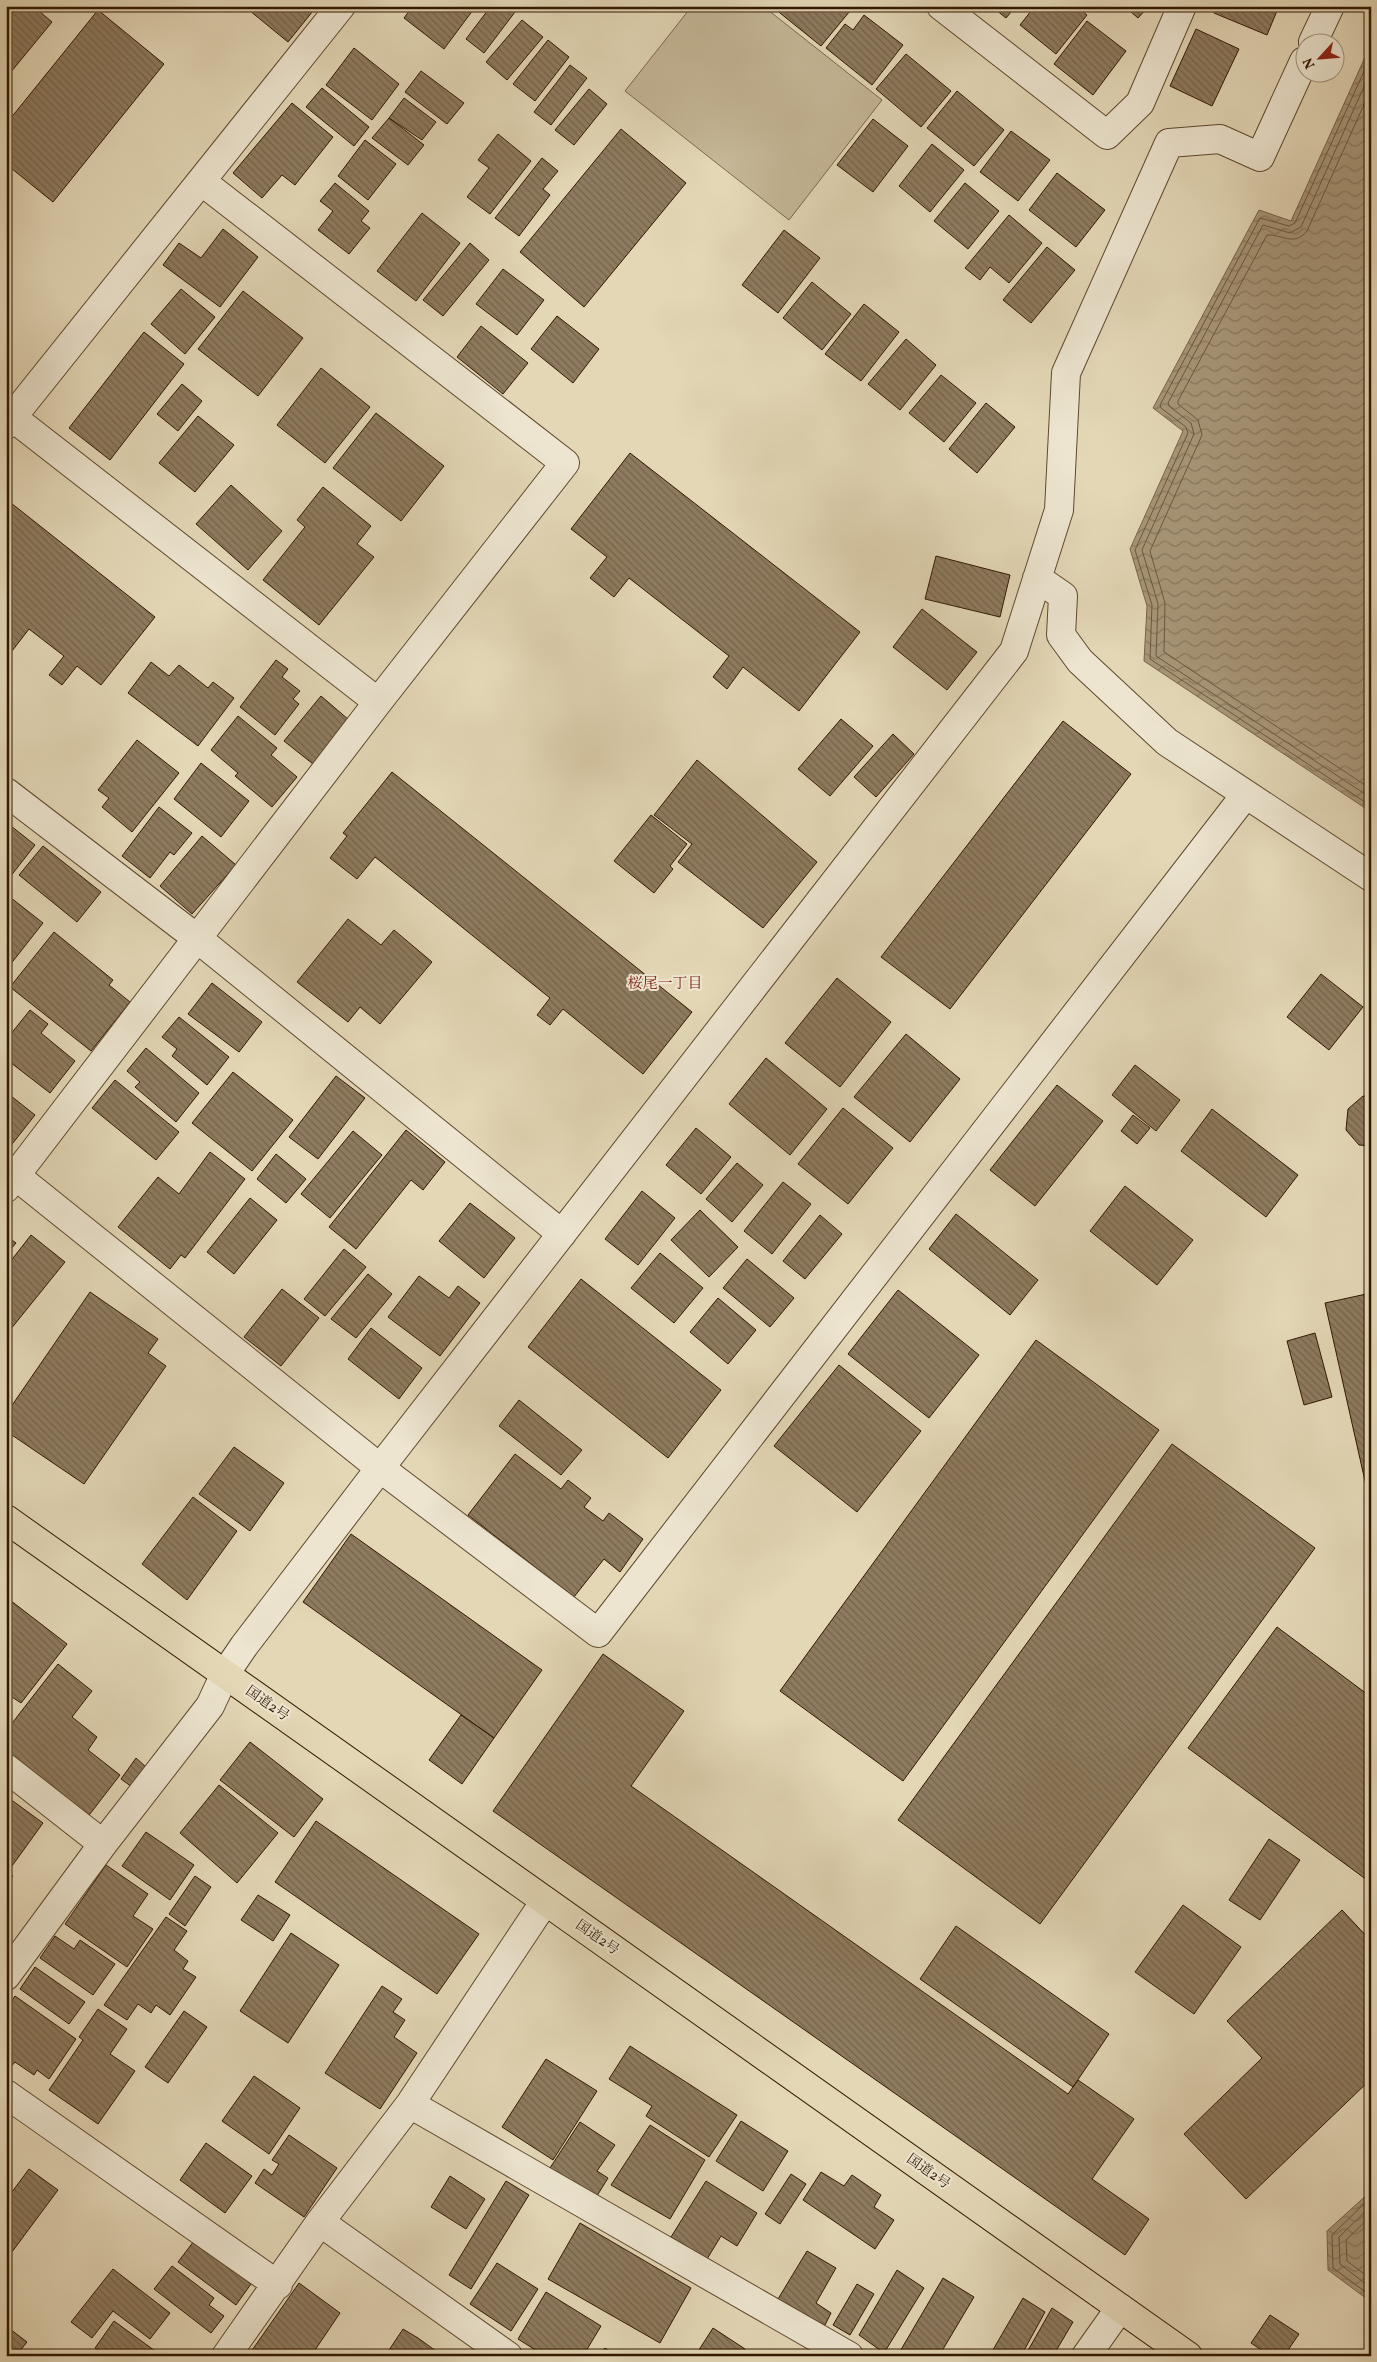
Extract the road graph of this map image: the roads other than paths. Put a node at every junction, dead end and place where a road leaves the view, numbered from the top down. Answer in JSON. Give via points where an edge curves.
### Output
{"nodes":[{"id":1,"x":341,"y":6,"type":"edge"},
{"id":2,"x":941,"y":6,"type":"edge"},
{"id":3,"x":1182,"y":6,"type":"edge"},
{"id":4,"x":1330,"y":6,"type":"edge"},
{"id":5,"x":1318,"y":32,"type":"edge"},
{"id":6,"x":1294,"y":82,"type":"edge"},
{"id":7,"x":201,"y":181,"type":"junction"},
{"id":8,"x":9,"y":421,"type":"edge"},
{"id":9,"x":1037,"y":578,"type":"junction"},
{"id":10,"x":378,"y":702,"type":"junction"},
{"id":11,"x":6,"y":792,"type":"edge"},
{"id":12,"x":1246,"y":794,"type":"junction"},
{"id":13,"x":1371,"y":877,"type":"edge"},
{"id":14,"x":198,"y":939,"type":"junction"},
{"id":15,"x":9,"y":1178,"type":"edge"},
{"id":16,"x":562,"y":1234,"type":"junction"},
{"id":17,"x":380,"y":1468,"type":"junction"},
{"id":18,"x":6,"y":1519,"type":"edge"},
{"id":19,"x":225,"y":1674,"type":"junction"},
{"id":20,"x":6,"y":1768,"type":"edge"},
{"id":21,"x":103,"y":1844,"type":"junction"},
{"id":22,"x":545,"y":1901,"type":"junction"},
{"id":23,"x":6,"y":1976,"type":"edge"},
{"id":24,"x":6,"y":2094,"type":"edge"},
{"id":25,"x":410,"y":2104,"type":"junction"},
{"id":26,"x":320,"y":2222,"type":"junction"},
{"id":27,"x":278,"y":2285,"type":"junction"},
{"id":28,"x":1120,"y":2308,"type":"junction"},
{"id":29,"x":226,"y":2356,"type":"edge"},
{"id":30,"x":508,"y":2356,"type":"edge"},
{"id":31,"x":849,"y":2356,"type":"edge"},
{"id":32,"x":1086,"y":2356,"type":"edge"},
{"id":33,"x":1188,"y":2356,"type":"edge"}],
"edges":[{"from":1,"to":7,"type":"street"},
{"from":2,"to":3,"type":"street","via":[[1106,135],[1140,104]]},
{"from":4,"to":5,"type":"street"},
{"from":6,"to":9,"type":"street","via":[[1260,157],[1220,139],[1169,143],[1066,373],[1059,510]]},
{"from":7,"to":8,"type":"street"},
{"from":7,"to":10,"type":"street","via":[[565,463]]},
{"from":8,"to":10,"type":"street"},
{"from":9,"to":12,"type":"street","via":[[1064,596],[1061,635],[1080,661],[1167,742]]},
{"from":9,"to":16,"type":"street","via":[[1014,650]]},
{"from":10,"to":14,"type":"street"},
{"from":11,"to":14,"type":"street"},
{"from":12,"to":13,"type":"street"},
{"from":12,"to":17,"type":"street","via":[[598,1633]]},
{"from":14,"to":15,"type":"street"},
{"from":14,"to":16,"type":"street"},
{"from":15,"to":17,"type":"street"},
{"from":16,"to":17,"type":"street"},
{"from":17,"to":19,"type":"street"},
{"from":18,"to":19,"type":"highway","name":"国道2号"},
{"from":19,"to":21,"type":"street","via":[[210,1706]]},
{"from":19,"to":22,"type":"highway","name":"国道2号"},
{"from":20,"to":21,"type":"street"},
{"from":21,"to":23,"type":"street"},
{"from":22,"to":25,"type":"street"},
{"from":22,"to":28,"type":"highway","name":"国道2号"},
{"from":24,"to":27,"type":"street"},
{"from":25,"to":26,"type":"street"},
{"from":25,"to":31,"type":"street"},
{"from":26,"to":27,"type":"street"},
{"from":26,"to":30,"type":"street"},
{"from":27,"to":29,"type":"street"},
{"from":28,"to":32,"type":"street"},
{"from":28,"to":33,"type":"highway","name":"国道2号"}]}
